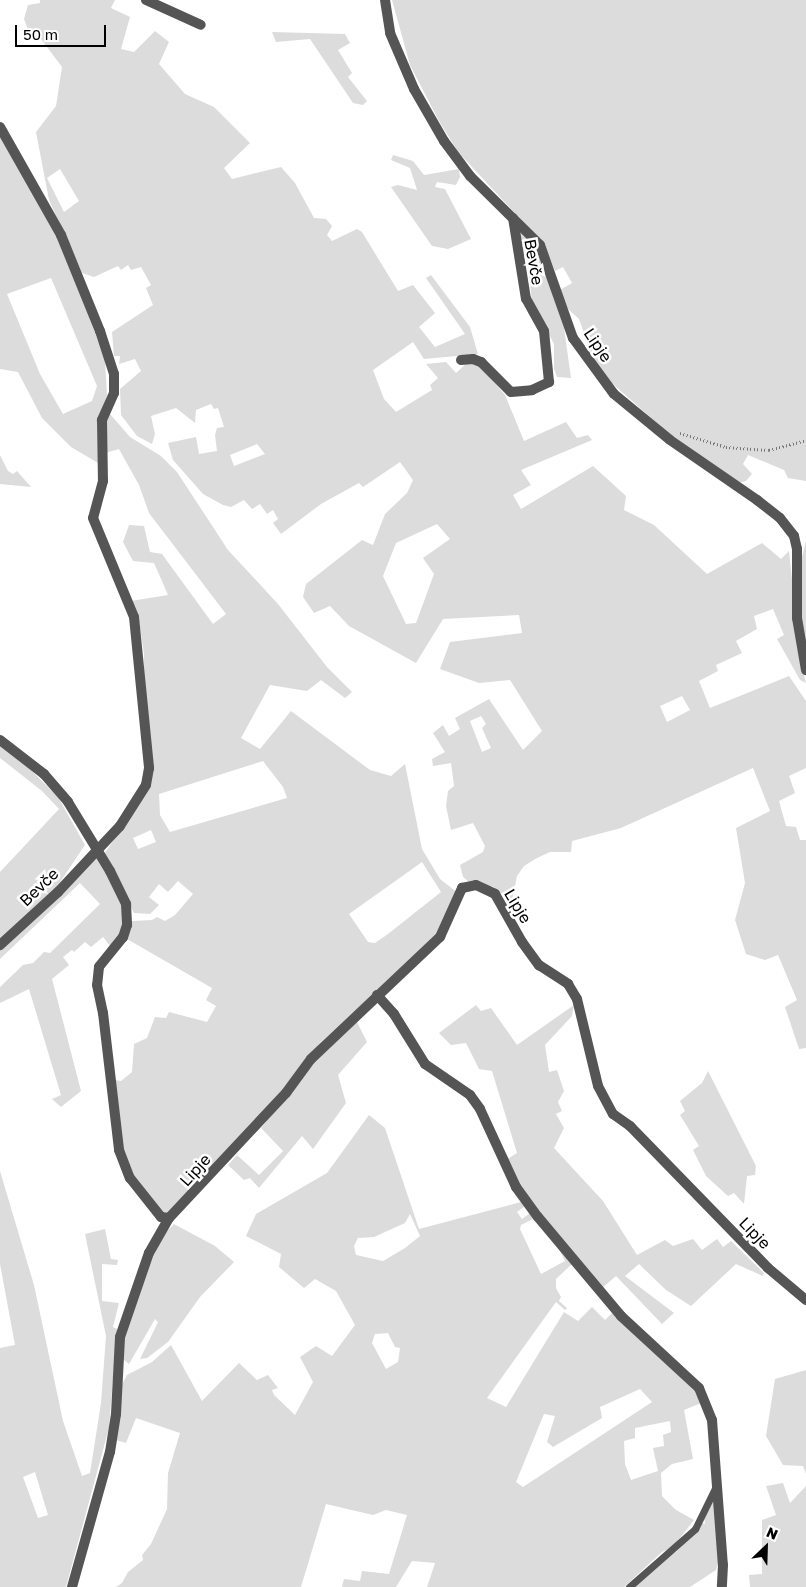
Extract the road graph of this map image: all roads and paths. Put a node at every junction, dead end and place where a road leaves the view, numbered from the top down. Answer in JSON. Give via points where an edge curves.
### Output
{"nodes":[{"id":1,"x":146,"y":0,"type":"edge"},
{"id":2,"x":385,"y":0,"type":"edge"},
{"id":3,"x":201,"y":25,"type":"dead end"},
{"id":4,"x":0,"y":127,"type":"edge"},
{"id":5,"x":513,"y":218,"type":"junction"},
{"id":6,"x":461,"y":360,"type":"dead end"},
{"id":7,"x":659,"y":431,"type":"junction"},
{"id":8,"x":806,"y":440,"type":"edge"},
{"id":9,"x":806,"y":670,"type":"edge"},
{"id":10,"x":0,"y":740,"type":"edge"},
{"id":11,"x":95,"y":848,"type":"junction"},
{"id":12,"x":0,"y":945,"type":"edge"},
{"id":13,"x":377,"y":995,"type":"junction"},
{"id":14,"x":168,"y":1218,"type":"junction"},
{"id":15,"x":806,"y":1300,"type":"edge"},
{"id":16,"x":717,"y":1484,"type":"junction"},
{"id":17,"x":72,"y":1587,"type":"edge"},
{"id":18,"x":629,"y":1587,"type":"edge"},
{"id":19,"x":722,"y":1587,"type":"edge"}],
"edges":[{"from":1,"to":3,"type":"street"},
{"from":2,"to":5,"type":"street","name":"Lipje","via":[[390,33],[414,89],[444,141],[470,176]]},
{"from":4,"to":11,"type":"street","name":"Bevče","via":[[61,236],[114,374],[114,394],[102,420],[103,481],[93,518],[134,617],[149,768],[146,785],[135,807]]},
{"from":5,"to":6,"type":"street","name":"Bevče","via":[[526,299],[544,331],[549,382],[532,390],[511,392],[480,362]]},
{"from":5,"to":7,"type":"street","name":"Lipje","via":[[528,231],[546,257],[572,338],[614,394]]},
{"from":7,"to":8,"type":"path","via":[[683,434],[726,447],[768,450]]},
{"from":7,"to":9,"type":"street","name":"Lipje","via":[[757,500],[794,536],[797,549],[797,618]]},
{"from":10,"to":11,"type":"street","via":[[18,751],[56,788]]},
{"from":11,"to":12,"type":"street","name":"Bevče"},
{"from":11,"to":14,"type":"street","via":[[126,904],[127,925],[123,937],[100,966],[97,985],[119,1150],[130,1178],[161,1217]]},
{"from":13,"to":14,"type":"street","name":"Lipje","via":[[311,1059],[286,1093]]},
{"from":13,"to":15,"type":"street","name":"Lipje","via":[[422,958],[440,937],[462,888],[476,885],[487,888],[501,903],[522,942],[540,965],[568,984],[577,999],[598,1086],[613,1114],[630,1126],[768,1268]]},
{"from":13,"to":16,"type":"street","via":[[394,1014],[425,1064],[470,1094],[480,1108],[516,1187],[538,1217],[621,1316],[699,1388],[712,1420]]},
{"from":14,"to":17,"type":"street","name":"Lipje","via":[[149,1253],[120,1337],[116,1414],[110,1452]]},
{"from":16,"to":18,"type":"lane","via":[[695,1529]]},
{"from":16,"to":19,"type":"street","via":[[724,1565]]}]}
